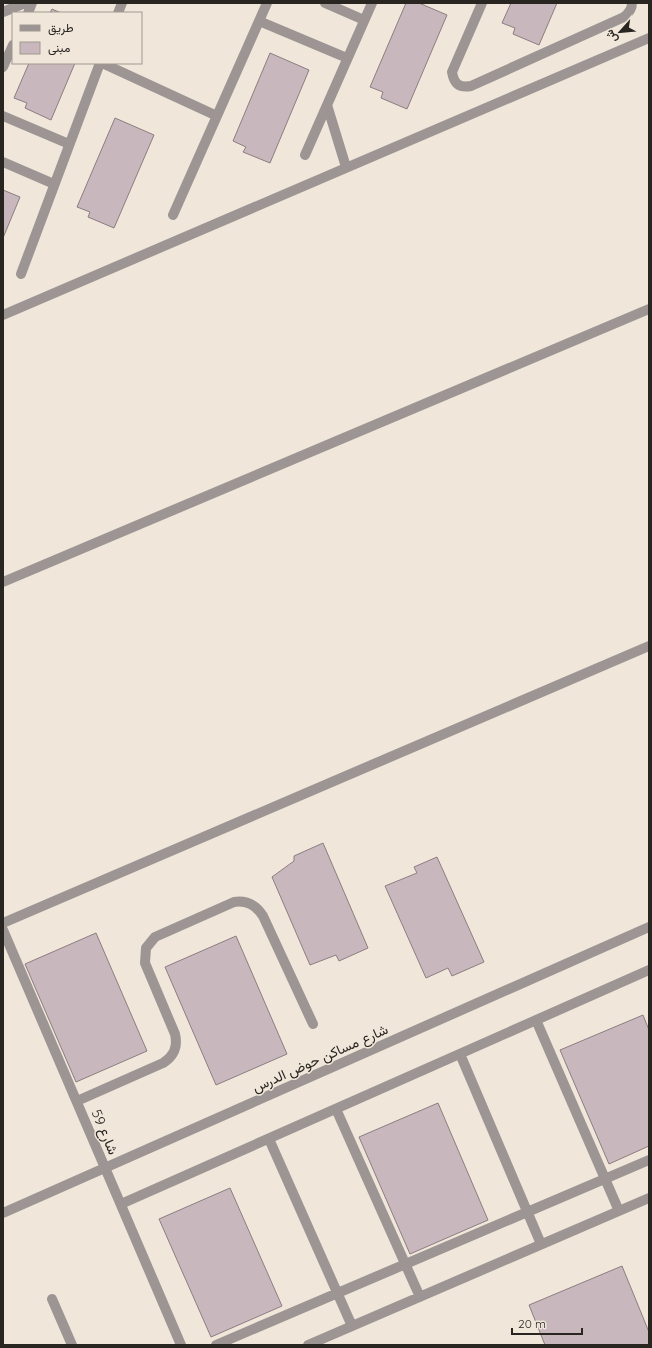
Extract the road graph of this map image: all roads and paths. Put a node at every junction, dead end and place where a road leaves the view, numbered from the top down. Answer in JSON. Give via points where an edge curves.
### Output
{"nodes":[{"id":1,"x":25,"y":3,"type":"edge"},
{"id":2,"x":267,"y":3,"type":"edge"},
{"id":3,"x":325,"y":3,"type":"edge"},
{"id":4,"x":372,"y":3,"type":"edge"},
{"id":5,"x":482,"y":3,"type":"edge"},
{"id":6,"x":632,"y":3,"type":"edge"},
{"id":7,"x":3,"y":12,"type":"edge"},
{"id":8,"x":364,"y":20,"type":"junction"},
{"id":9,"x":259,"y":21,"type":"junction"},
{"id":10,"x":649,"y":38,"type":"edge"},
{"id":11,"x":12,"y":47,"type":"edge"},
{"id":12,"x":347,"y":58,"type":"junction"},
{"id":13,"x":101,"y":64,"type":"edge"},
{"id":14,"x":103,"y":64,"type":"edge"},
{"id":15,"x":3,"y":67,"type":"edge"},
{"id":16,"x":327,"y":104,"type":"junction"},
{"id":17,"x":3,"y":116,"type":"edge"},
{"id":18,"x":217,"y":116,"type":"junction"},
{"id":19,"x":69,"y":144,"type":"junction"},
{"id":20,"x":305,"y":155,"type":"dead end"},
{"id":21,"x":3,"y":162,"type":"edge"},
{"id":22,"x":346,"y":168,"type":"junction"},
{"id":23,"x":54,"y":184,"type":"junction"},
{"id":24,"x":173,"y":215,"type":"dead end"},
{"id":25,"x":21,"y":274,"type":"dead end"},
{"id":26,"x":649,"y":309,"type":"edge"},
{"id":27,"x":3,"y":315,"type":"edge"},
{"id":28,"x":3,"y":582,"type":"edge"},
{"id":29,"x":649,"y":646,"type":"edge"},
{"id":30,"x":3,"y":924,"type":"edge"},
{"id":31,"x":649,"y":928,"type":"edge"},
{"id":32,"x":3,"y":930,"type":"edge"},
{"id":33,"x":649,"y":970,"type":"edge"},
{"id":34,"x":536,"y":1020,"type":"junction"},
{"id":35,"x":313,"y":1024,"type":"dead end"},
{"id":36,"x":460,"y":1054,"type":"junction"},
{"id":37,"x":76,"y":1101,"type":"junction"},
{"id":38,"x":336,"y":1109,"type":"junction"},
{"id":39,"x":269,"y":1139,"type":"junction"},
{"id":40,"x":649,"y":1160,"type":"edge"},
{"id":41,"x":105,"y":1169,"type":"junction"},
{"id":42,"x":605,"y":1178,"type":"junction"},
{"id":43,"x":649,"y":1198,"type":"edge"},
{"id":44,"x":121,"y":1204,"type":"junction"},
{"id":45,"x":619,"y":1211,"type":"junction"},
{"id":46,"x":527,"y":1212,"type":"junction"},
{"id":47,"x":3,"y":1213,"type":"edge"},
{"id":48,"x":541,"y":1244,"type":"junction"},
{"id":49,"x":405,"y":1264,"type":"junction"},
{"id":50,"x":337,"y":1293,"type":"junction"},
{"id":51,"x":420,"y":1297,"type":"junction"},
{"id":52,"x":52,"y":1299,"type":"dead end"},
{"id":53,"x":352,"y":1326,"type":"junction"},
{"id":54,"x":72,"y":1345,"type":"edge"},
{"id":55,"x":181,"y":1345,"type":"edge"},
{"id":56,"x":216,"y":1345,"type":"edge"},
{"id":57,"x":308,"y":1345,"type":"edge"}],
"edges":[{"from":1,"to":7,"type":"street"},
{"from":2,"to":9,"type":"street"},
{"from":3,"to":8,"type":"street"},
{"from":4,"to":8,"type":"street"},
{"from":5,"to":6,"type":"street","via":[[452,72],[453,79],[464,87],[624,17],[631,9]]},
{"from":8,"to":12,"type":"street"},
{"from":9,"to":12,"type":"street"},
{"from":9,"to":18,"type":"street"},
{"from":10,"to":22,"type":"street"},
{"from":11,"to":15,"type":"street"},
{"from":12,"to":16,"type":"street"},
{"from":13,"to":19,"type":"street"},
{"from":14,"to":18,"type":"street"},
{"from":16,"to":20,"type":"street"},
{"from":16,"to":22,"type":"street"},
{"from":17,"to":19,"type":"street"},
{"from":18,"to":24,"type":"street"},
{"from":19,"to":23,"type":"street"},
{"from":21,"to":23,"type":"street"},
{"from":22,"to":27,"type":"street"},
{"from":23,"to":25,"type":"street"},
{"from":26,"to":28,"type":"street"},
{"from":29,"to":30,"type":"street"},
{"from":31,"to":41,"type":"street","name":"شارع مساكن حوض الدرس"},
{"from":32,"to":37,"type":"street","name":"شارع 59"},
{"from":33,"to":34,"type":"street"},
{"from":34,"to":36,"type":"street"},
{"from":34,"to":42,"type":"street"},
{"from":35,"to":37,"type":"street","via":[[263,916],[248,902],[234,902],[155,937],[146,948],[145,963],[177,1042],[170,1058]]},
{"from":36,"to":38,"type":"street"},
{"from":36,"to":46,"type":"street"},
{"from":37,"to":41,"type":"street","name":"شارع 59"},
{"from":38,"to":39,"type":"street"},
{"from":38,"to":49,"type":"street"},
{"from":39,"to":44,"type":"street"},
{"from":39,"to":50,"type":"street"},
{"from":40,"to":42,"type":"street"},
{"from":41,"to":44,"type":"street","name":"شارع 59"},
{"from":41,"to":47,"type":"street","name":"شارع مساكن حوض الدرس"},
{"from":42,"to":45,"type":"street"},
{"from":42,"to":46,"type":"street"},
{"from":43,"to":45,"type":"street"},
{"from":44,"to":55,"type":"street","name":"شارع 59"},
{"from":45,"to":48,"type":"street"},
{"from":46,"to":48,"type":"street"},
{"from":46,"to":49,"type":"street"},
{"from":48,"to":51,"type":"street"},
{"from":49,"to":50,"type":"street"},
{"from":49,"to":51,"type":"street"},
{"from":50,"to":53,"type":"street"},
{"from":50,"to":56,"type":"street"},
{"from":51,"to":53,"type":"street"},
{"from":52,"to":54,"type":"street"},
{"from":53,"to":57,"type":"street"}]}
